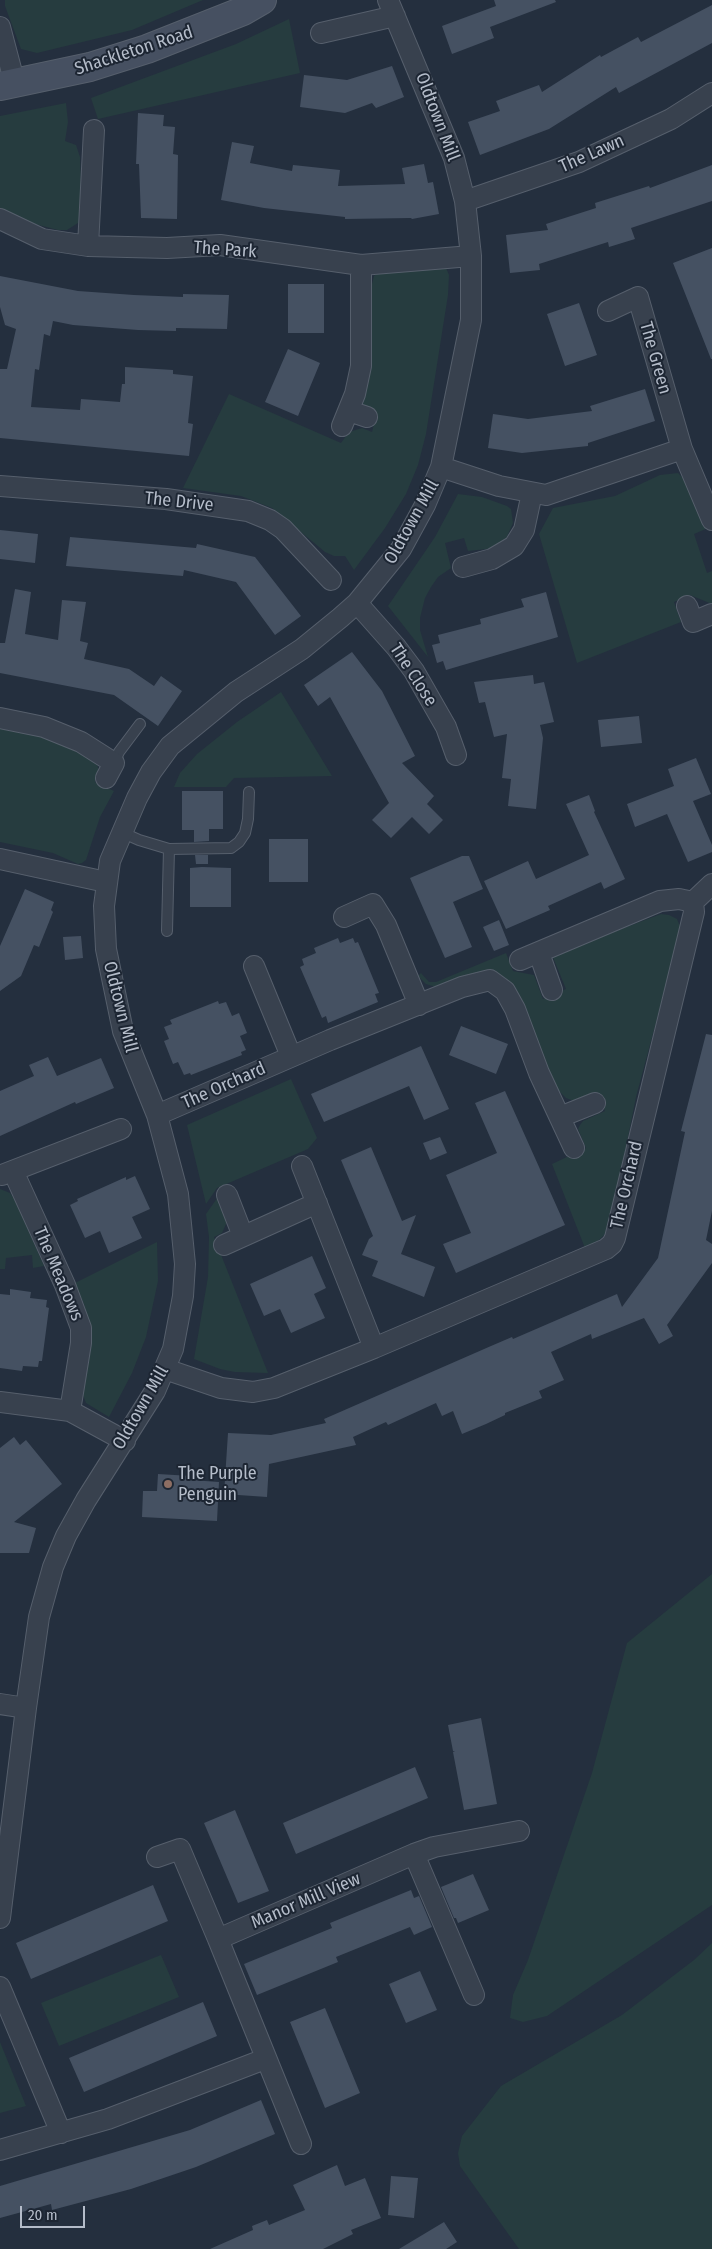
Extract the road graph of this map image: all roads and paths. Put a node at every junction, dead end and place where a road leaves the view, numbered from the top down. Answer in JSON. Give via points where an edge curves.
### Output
{"nodes":[{"id":1,"x":262,"y":0,"type":"edge"},
{"id":2,"x":392,"y":8,"type":"edge"},
{"id":3,"x":0,"y":27,"type":"edge"},
{"id":4,"x":320,"y":30,"type":"dead end"},
{"id":5,"x":8,"y":85,"type":"edge"},
{"id":6,"x":712,"y":93,"type":"edge"},
{"id":7,"x":94,"y":130,"type":"dead end"},
{"id":8,"x":466,"y":201,"type":"junction"},
{"id":9,"x":0,"y":219,"type":"edge"},
{"id":10,"x":88,"y":246,"type":"junction"},
{"id":11,"x":471,"y":256,"type":"junction"},
{"id":12,"x":361,"y":265,"type":"junction"},
{"id":13,"x":608,"y":311,"type":"dead end"},
{"id":14,"x":353,"y":418,"type":"dead end"},
{"id":15,"x":682,"y":449,"type":"junction"},
{"id":16,"x":441,"y":467,"type":"junction"},
{"id":17,"x":0,"y":486,"type":"edge"},
{"id":18,"x":532,"y":494,"type":"junction"},
{"id":19,"x":712,"y":520,"type":"edge"},
{"id":20,"x":463,"y":567,"type":"dead end"},
{"id":21,"x":331,"y":580,"type":"dead end"},
{"id":22,"x":358,"y":604,"type":"junction"},
{"id":23,"x":687,"y":606,"type":"dead end"},
{"id":24,"x":712,"y":614,"type":"edge"},
{"id":25,"x":0,"y":718,"type":"edge"},
{"id":26,"x":140,"y":724,"type":"dead end"},
{"id":27,"x":456,"y":755,"type":"dead end"},
{"id":28,"x":110,"y":771,"type":"joint"},
{"id":29,"x":249,"y":792,"type":"dead end"},
{"id":30,"x":122,"y":832,"type":"junction"},
{"id":31,"x":169,"y":849,"type":"junction"},
{"id":32,"x":0,"y":859,"type":"edge"},
{"id":33,"x":106,"y":882,"type":"junction"},
{"id":34,"x":712,"y":884,"type":"edge"},
{"id":35,"x":693,"y":902,"type":"junction"},
{"id":36,"x":344,"y":917,"type":"dead end"},
{"id":37,"x":167,"y":930,"type":"dead end"},
{"id":38,"x":539,"y":952,"type":"junction"},
{"id":39,"x":520,"y":960,"type":"dead end"},
{"id":40,"x":254,"y":966,"type":"dead end"},
{"id":41,"x":552,"y":990,"type":"dead end"},
{"id":42,"x":419,"y":1005,"type":"junction"},
{"id":43,"x":291,"y":1056,"type":"junction"},
{"id":44,"x":595,"y":1102,"type":"dead end"},
{"id":45,"x":157,"y":1115,"type":"junction"},
{"id":46,"x":560,"y":1117,"type":"junction"},
{"id":47,"x":121,"y":1129,"type":"dead end"},
{"id":48,"x":574,"y":1148,"type":"dead end"},
{"id":49,"x":302,"y":1166,"type":"dead end"},
{"id":50,"x":6,"y":1173,"type":"edge"},
{"id":51,"x":227,"y":1195,"type":"dead end"},
{"id":52,"x":317,"y":1203,"type":"junction"},
{"id":53,"x":243,"y":1236,"type":"junction"},
{"id":54,"x":224,"y":1245,"type":"dead end"},
{"id":55,"x":374,"y":1348,"type":"junction"},
{"id":56,"x":166,"y":1369,"type":"junction"},
{"id":57,"x":0,"y":1402,"type":"edge"},
{"id":58,"x":70,"y":1411,"type":"junction"},
{"id":59,"x":125,"y":1441,"type":"junction"},
{"id":60,"x":0,"y":1704,"type":"edge"},
{"id":61,"x":26,"y":1708,"type":"junction"},
{"id":62,"x":519,"y":1831,"type":"dead end"},
{"id":63,"x":414,"y":1854,"type":"junction"},
{"id":64,"x":157,"y":1857,"type":"dead end"},
{"id":65,"x":0,"y":1918,"type":"edge"},
{"id":66,"x":218,"y":1938,"type":"junction"},
{"id":67,"x":0,"y":1987,"type":"edge"},
{"id":68,"x":474,"y":1995,"type":"dead end"},
{"id":69,"x":265,"y":2059,"type":"junction"},
{"id":70,"x":61,"y":2133,"type":"junction"},
{"id":71,"x":301,"y":2144,"type":"dead end"},
{"id":72,"x":0,"y":2150,"type":"edge"}],
"edges":[{"from":1,"to":5,"type":"street","name":"Shackleton Road","via":[[243,11],[147,49],[90,67]]},
{"from":2,"to":4,"type":"street"},
{"from":2,"to":8,"type":"street","name":"Oldtown Mill","via":[[454,158]]},
{"from":3,"to":5,"type":"street"},
{"from":6,"to":8,"type":"street","name":"The Lawn","via":[[671,119],[579,162]]},
{"from":7,"to":10,"type":"street"},
{"from":8,"to":11,"type":"street","name":"Oldtown Mill"},
{"from":9,"to":10,"type":"street","name":"The Park","via":[[42,239]]},
{"from":10,"to":12,"type":"street","name":"The Park","via":[[166,248],[220,245]]},
{"from":11,"to":12,"type":"street","name":"The Park"},
{"from":11,"to":16,"type":"street","name":"Oldtown Mill","via":[[471,320]]},
{"from":12,"to":14,"type":"street","via":[[361,366]]},
{"from":13,"to":15,"type":"street","name":"The Green","via":[[638,298]]},
{"from":15,"to":18,"type":"street","via":[[546,495]]},
{"from":15,"to":19,"type":"street","name":"The Green"},
{"from":16,"to":18,"type":"street"},
{"from":16,"to":22,"type":"street","name":"Oldtown Mill","via":[[425,505],[400,549]]},
{"from":17,"to":21,"type":"street","name":"The Drive","via":[[166,499],[248,511],[283,529]]},
{"from":18,"to":20,"type":"street","via":[[524,530],[514,546],[492,559]]},
{"from":22,"to":27,"type":"street","name":"The Close","via":[[414,670],[446,727]]},
{"from":22,"to":30,"type":"street","name":"Oldtown Mill","via":[[302,649],[214,708],[170,746],[151,772]]},
{"from":23,"to":24,"type":"street","via":[[693,622]]},
{"from":25,"to":28,"type":"street","via":[[63,733],[81,742]]},
{"from":26,"to":28,"type":"lane","via":[[119,752]]},
{"from":29,"to":31,"type":"lane","via":[[245,832],[231,848]]},
{"from":30,"to":31,"type":"lane"},
{"from":30,"to":33,"type":"street","name":"Oldtown Mill","via":[[110,861]]},
{"from":31,"to":37,"type":"lane"},
{"from":32,"to":33,"type":"street"},
{"from":33,"to":45,"type":"street","name":"Oldtown Mill","via":[[105,934],[114,992],[128,1048]]},
{"from":34,"to":35,"type":"street"},
{"from":35,"to":38,"type":"street","via":[[679,899],[660,901]]},
{"from":35,"to":55,"type":"street","name":"The Orchard","via":[[694,912],[612,1244],[587,1258]]},
{"from":36,"to":42,"type":"street","via":[[373,904],[386,925]]},
{"from":38,"to":39,"type":"street"},
{"from":38,"to":41,"type":"street"},
{"from":40,"to":43,"type":"street"},
{"from":42,"to":43,"type":"street","name":"The Orchard"},
{"from":42,"to":46,"type":"street","name":"The Orchard","via":[[462,987],[484,981],[496,983],[505,991],[515,1009]]},
{"from":43,"to":45,"type":"street","name":"The Orchard"},
{"from":44,"to":46,"type":"street"},
{"from":45,"to":56,"type":"street","name":"Oldtown Mill","via":[[178,1194],[185,1264],[178,1329]]},
{"from":46,"to":48,"type":"street","name":"The Orchard"},
{"from":47,"to":50,"type":"street","name":"The Meadows"},
{"from":49,"to":52,"type":"street"},
{"from":50,"to":58,"type":"street","name":"The Meadows","via":[[65,1285],[81,1328]]},
{"from":51,"to":53,"type":"street"},
{"from":52,"to":53,"type":"street"},
{"from":52,"to":55,"type":"street"},
{"from":53,"to":54,"type":"street"},
{"from":55,"to":56,"type":"street","name":"The Orchard","via":[[263,1391],[221,1388]]},
{"from":56,"to":59,"type":"street","name":"Oldtown Mill"},
{"from":57,"to":58,"type":"street"},
{"from":58,"to":59,"type":"street"},
{"from":59,"to":61,"type":"street","name":"Oldtown Mill","via":[[86,1500],[53,1567],[39,1617]]},
{"from":60,"to":61,"type":"street"},
{"from":61,"to":65,"type":"street","name":"Oldtown Mill"},
{"from":62,"to":63,"type":"street","name":"Manor Mill View","via":[[434,1847]]},
{"from":63,"to":66,"type":"street","name":"Manor Mill View"},
{"from":63,"to":68,"type":"street"},
{"from":64,"to":66,"type":"street","via":[[180,1849]]},
{"from":66,"to":69,"type":"street"},
{"from":67,"to":70,"type":"street"},
{"from":69,"to":70,"type":"street","via":[[168,2097]]},
{"from":69,"to":71,"type":"street"},
{"from":70,"to":72,"type":"street"}]}
